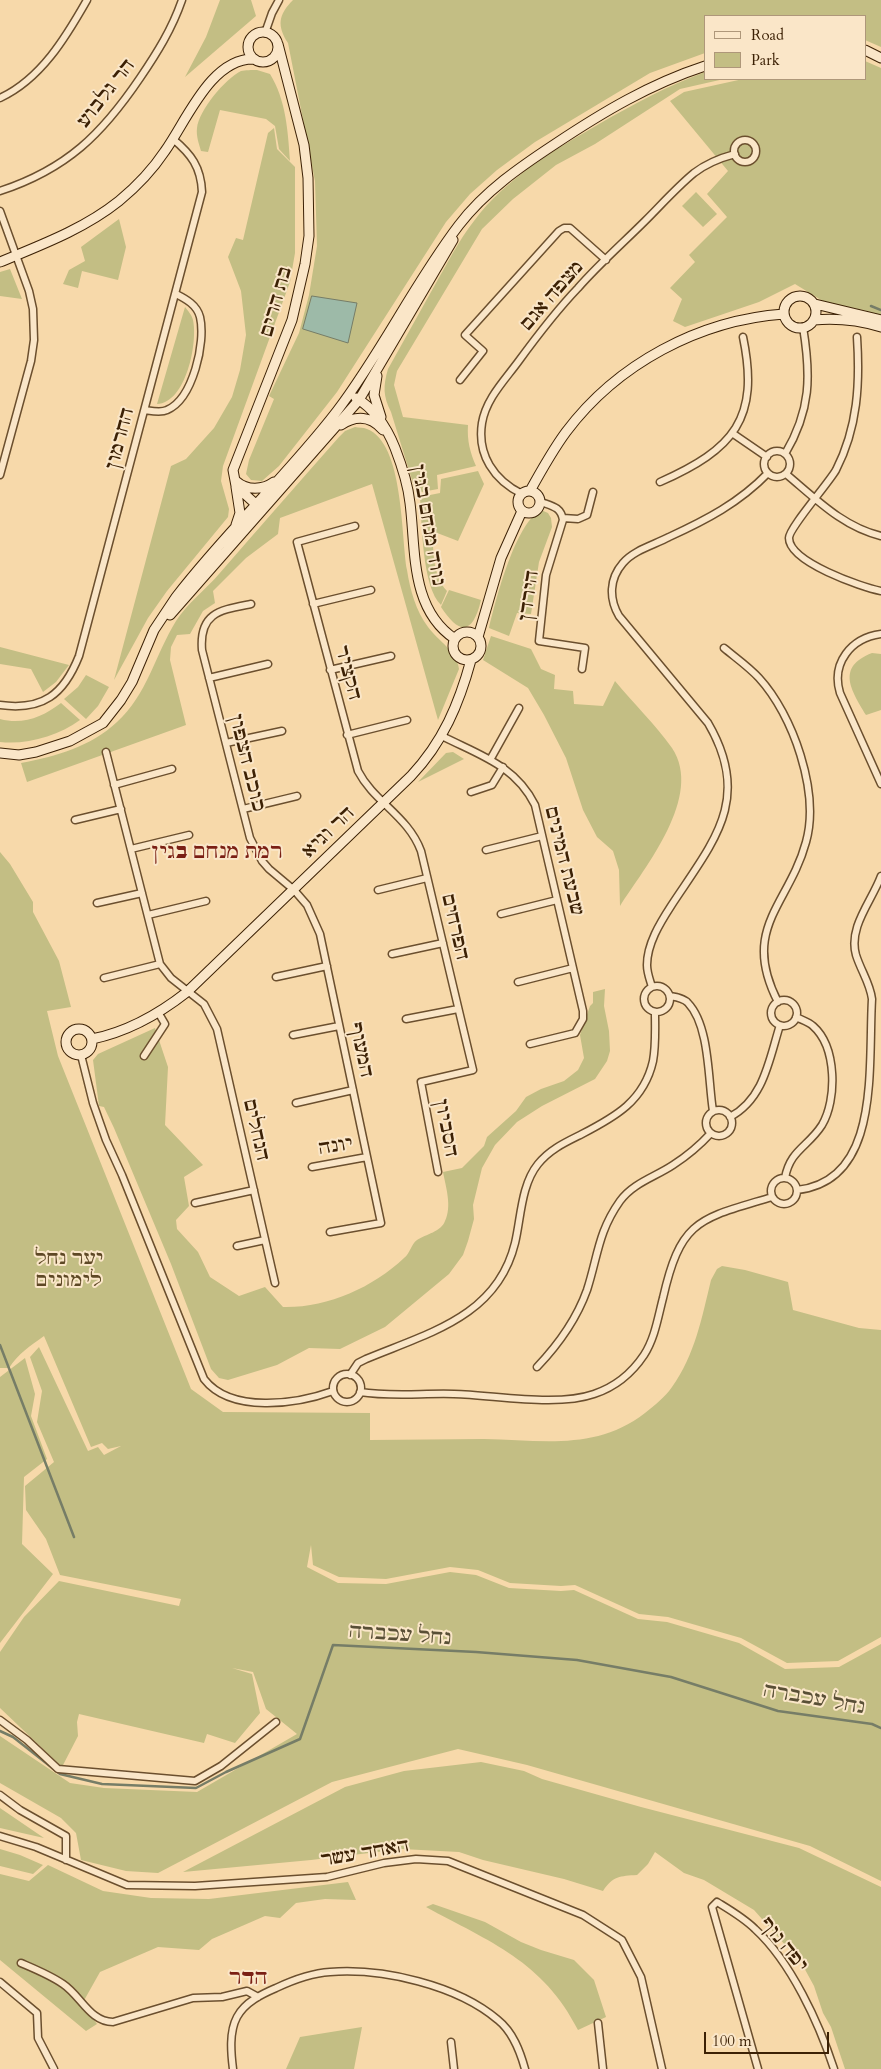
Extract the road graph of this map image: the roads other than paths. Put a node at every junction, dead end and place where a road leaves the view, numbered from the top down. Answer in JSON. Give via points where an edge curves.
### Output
{"nodes":[{"id":1,"x":87,"y":0,"type":"edge"},
{"id":2,"x":182,"y":0,"type":"edge"},
{"id":3,"x":279,"y":0,"type":"edge"},
{"id":4,"x":265,"y":33,"type":"junction"},
{"id":5,"x":249,"y":43,"type":"junction"},
{"id":6,"x":278,"y":44,"type":"junction"},
{"id":7,"x":866,"y":50,"type":"edge"},
{"id":8,"x":881,"y":58,"type":"edge"},
{"id":9,"x":259,"y":61,"type":"junction"},
{"id":10,"x":704,"y":66,"type":"edge"},
{"id":11,"x":224,"y":69,"type":"junction"},
{"id":12,"x":288,"y":83,"type":"junction"},
{"id":13,"x":0,"y":98,"type":"edge"},
{"id":14,"x":173,"y":139,"type":"junction"},
{"id":15,"x":735,"y":154,"type":"dead end"},
{"id":16,"x":495,"y":187,"type":"junction"},
{"id":17,"x":0,"y":191,"type":"edge"},
{"id":18,"x":0,"y":211,"type":"edge"},
{"id":19,"x":16,"y":255,"type":"junction"},
{"id":20,"x":606,"y":260,"type":"junction"},
{"id":21,"x":0,"y":262,"type":"edge"},
{"id":22,"x":176,"y":294,"type":"junction"},
{"id":23,"x":815,"y":304,"type":"junction"},
{"id":24,"x":784,"y":314,"type":"junction"},
{"id":25,"x":814,"y":320,"type":"junction"},
{"id":26,"x":881,"y":320,"type":"edge"},
{"id":27,"x":804,"y":327,"type":"junction"},
{"id":28,"x":881,"y":327,"type":"edge"},
{"id":29,"x":743,"y":337,"type":"dead end"},
{"id":30,"x":857,"y":337,"type":"dead end"},
{"id":31,"x":388,"y":354,"type":"junction"},
{"id":32,"x":460,"y":380,"type":"dead end"},
{"id":33,"x":349,"y":394,"type":"junction"},
{"id":34,"x":360,"y":400,"type":"junction"},
{"id":35,"x":145,"y":410,"type":"junction"},
{"id":36,"x":386,"y":428,"type":"junction"},
{"id":37,"x":331,"y":433,"type":"junction"},
{"id":38,"x":732,"y":433,"type":"junction"},
{"id":39,"x":393,"y":442,"type":"junction"},
{"id":40,"x":785,"y":454,"type":"junction"},
{"id":41,"x":767,"y":457,"type":"junction"},
{"id":42,"x":768,"y":473,"type":"junction"},
{"id":43,"x":0,"y":474,"type":"edge"},
{"id":44,"x":233,"y":474,"type":"junction"},
{"id":45,"x":786,"y":474,"type":"junction"},
{"id":46,"x":281,"y":477,"type":"junction"},
{"id":47,"x":660,"y":482,"type":"dead end"},
{"id":48,"x":236,"y":486,"type":"junction"},
{"id":49,"x":526,"y":492,"type":"junction"},
{"id":50,"x":593,"y":492,"type":"dead end"},
{"id":51,"x":816,"y":499,"type":"junction"},
{"id":52,"x":541,"y":502,"type":"junction"},
{"id":53,"x":260,"y":508,"type":"junction"},
{"id":54,"x":522,"y":511,"type":"junction"},
{"id":55,"x":562,"y":518,"type":"junction"},
{"id":56,"x":355,"y":526,"type":"dead end"},
{"id":57,"x":234,"y":531,"type":"junction"},
{"id":58,"x":881,"y":536,"type":"edge"},
{"id":59,"x":371,"y":590,"type":"dead end"},
{"id":60,"x":881,"y":591,"type":"edge"},
{"id":61,"x":251,"y":604,"type":"dead end"},
{"id":62,"x":313,"y":604,"type":"junction"},
{"id":63,"x":154,"y":630,"type":"junction"},
{"id":64,"x":880,"y":634,"type":"edge"},
{"id":65,"x":478,"y":637,"type":"junction"},
{"id":66,"x":455,"y":639,"type":"junction"},
{"id":67,"x":724,"y":648,"type":"dead end"},
{"id":68,"x":391,"y":656,"type":"dead end"},
{"id":69,"x":471,"y":660,"type":"junction"},
{"id":70,"x":268,"y":664,"type":"dead end"},
{"id":71,"x":582,"y":669,"type":"dead end"},
{"id":72,"x":330,"y":670,"type":"junction"},
{"id":73,"x":209,"y":678,"type":"junction"},
{"id":74,"x":0,"y":705,"type":"edge"},
{"id":75,"x":519,"y":708,"type":"dead end"},
{"id":76,"x":408,"y":720,"type":"dead end"},
{"id":77,"x":282,"y":731,"type":"dead end"},
{"id":78,"x":347,"y":735,"type":"junction"},
{"id":79,"x":442,"y":736,"type":"junction"},
{"id":80,"x":226,"y":743,"type":"junction"},
{"id":81,"x":106,"y":752,"type":"dead end"},
{"id":82,"x":0,"y":753,"type":"edge"},
{"id":83,"x":490,"y":760,"type":"junction"},
{"id":84,"x":503,"y":767,"type":"junction"},
{"id":85,"x":172,"y":769,"type":"dead end"},
{"id":86,"x":881,"y":784,"type":"edge"},
{"id":87,"x":114,"y":785,"type":"junction"},
{"id":88,"x":471,"y":792,"type":"dead end"},
{"id":89,"x":298,"y":796,"type":"dead end"},
{"id":90,"x":384,"y":802,"type":"junction"},
{"id":91,"x":120,"y":809,"type":"junction"},
{"id":92,"x":243,"y":809,"type":"junction"},
{"id":93,"x":75,"y":820,"type":"dead end"},
{"id":94,"x":189,"y":835,"type":"dead end"},
{"id":95,"x":542,"y":836,"type":"junction"},
{"id":96,"x":131,"y":850,"type":"junction"},
{"id":97,"x":486,"y":850,"type":"dead end"},
{"id":98,"x":881,"y":876,"type":"edge"},
{"id":99,"x":427,"y":878,"type":"junction"},
{"id":100,"x":294,"y":890,"type":"junction"},
{"id":101,"x":378,"y":890,"type":"dead end"},
{"id":102,"x":142,"y":893,"type":"junction"},
{"id":103,"x":558,"y":900,"type":"junction"},
{"id":104,"x":206,"y":901,"type":"dead end"},
{"id":105,"x":97,"y":903,"type":"dead end"},
{"id":106,"x":501,"y":914,"type":"dead end"},
{"id":107,"x":148,"y":915,"type":"junction"},
{"id":108,"x":443,"y":943,"type":"junction"},
{"id":109,"x":392,"y":954,"type":"dead end"},
{"id":110,"x":160,"y":964,"type":"junction"},
{"id":111,"x":327,"y":966,"type":"junction"},
{"id":112,"x":573,"y":968,"type":"junction"},
{"id":113,"x":276,"y":977,"type":"dead end"},
{"id":114,"x":104,"y":978,"type":"dead end"},
{"id":115,"x":518,"y":982,"type":"dead end"},
{"id":116,"x":652,"y":988,"type":"junction"},
{"id":117,"x":189,"y":991,"type":"junction"},
{"id":118,"x":670,"y":996,"type":"junction"},
{"id":119,"x":778,"y":1002,"type":"junction"},
{"id":120,"x":458,"y":1009,"type":"junction"},
{"id":121,"x":158,"y":1012,"type":"junction"},
{"id":122,"x":656,"y":1012,"type":"junction"},
{"id":123,"x":796,"y":1018,"type":"junction"},
{"id":124,"x":406,"y":1020,"type":"dead end"},
{"id":125,"x":780,"y":1025,"type":"junction"},
{"id":126,"x":339,"y":1026,"type":"junction"},
{"id":127,"x":293,"y":1035,"type":"dead end"},
{"id":128,"x":92,"y":1039,"type":"junction"},
{"id":129,"x":530,"y":1044,"type":"dead end"},
{"id":130,"x":81,"y":1055,"type":"junction"},
{"id":131,"x":144,"y":1056,"type":"dead end"},
{"id":132,"x":473,"y":1070,"type":"joint"},
{"id":133,"x":353,"y":1090,"type":"junction"},
{"id":134,"x":296,"y":1103,"type":"dead end"},
{"id":135,"x":713,"y":1112,"type":"junction"},
{"id":136,"x":873,"y":1114,"type":"dead end"},
{"id":137,"x":730,"y":1117,"type":"junction"},
{"id":138,"x":711,"y":1133,"type":"junction"},
{"id":139,"x":367,"y":1157,"type":"junction"},
{"id":140,"x":856,"y":1162,"type":"dead end"},
{"id":141,"x":312,"y":1167,"type":"dead end"},
{"id":142,"x":438,"y":1172,"type":"dead end"},
{"id":143,"x":785,"y":1178,"type":"junction"},
{"id":144,"x":254,"y":1190,"type":"junction"},
{"id":145,"x":797,"y":1190,"type":"junction"},
{"id":146,"x":772,"y":1197,"type":"junction"},
{"id":147,"x":195,"y":1203,"type":"dead end"},
{"id":148,"x":330,"y":1232,"type":"dead end"},
{"id":149,"x":265,"y":1240,"type":"junction"},
{"id":150,"x":237,"y":1246,"type":"dead end"},
{"id":151,"x":275,"y":1284,"type":"dead end"},
{"id":152,"x":538,"y":1367,"type":"dead end"},
{"id":153,"x":350,"y":1375,"type":"junction"},
{"id":154,"x":333,"y":1391,"type":"junction"},
{"id":155,"x":360,"y":1392,"type":"junction"},
{"id":156,"x":0,"y":1720,"type":"edge"},
{"id":157,"x":276,"y":1722,"type":"dead end"},
{"id":158,"x":0,"y":1795,"type":"edge"},
{"id":159,"x":0,"y":1836,"type":"edge"},
{"id":160,"x":66,"y":1860,"type":"junction"},
{"id":161,"x":21,"y":1963,"type":"dead end"},
{"id":162,"x":0,"y":1982,"type":"edge"},
{"id":163,"x":258,"y":1997,"type":"junction"},
{"id":164,"x":598,"y":2023,"type":"dead end"},
{"id":165,"x":451,"y":2042,"type":"dead end"},
{"id":166,"x":54,"y":2069,"type":"edge"},
{"id":167,"x":233,"y":2069,"type":"edge"},
{"id":168,"x":454,"y":2069,"type":"edge"},
{"id":169,"x":525,"y":2069,"type":"edge"},
{"id":170,"x":603,"y":2069,"type":"edge"},
{"id":171,"x":662,"y":2069,"type":"edge"},
{"id":172,"x":758,"y":2069,"type":"edge"},
{"id":173,"x":834,"y":2069,"type":"edge"}],
"edges":[{"from":1,"to":13,"type":"street","via":[[50,58],[28,79]]},
{"from":2,"to":17,"type":"street","name":"הר גלבוע","via":[[161,47],[117,112],[97,134],[53,167]]},
{"from":3,"to":4,"type":"street"},
{"from":4,"to":5,"type":"street","via":[[255,36]]},
{"from":4,"to":6,"type":"street"},
{"from":5,"to":9,"type":"street","via":[[249,52]]},
{"from":5,"to":11,"type":"street"},
{"from":6,"to":9,"type":"street","via":[[275,57]]},
{"from":6,"to":12,"type":"street","name":"בת הרים"},
{"from":7,"to":8,"type":"street"},
{"from":9,"to":11,"type":"street","via":[[240,60]]},
{"from":9,"to":12,"type":"street","name":"בת הרים","via":[[279,69]]},
{"from":10,"to":16,"type":"street","via":[[635,94],[504,178]]},
{"from":11,"to":14,"type":"street","via":[[205,87]]},
{"from":12,"to":44,"type":"street","name":"בת הרים","via":[[304,145],[308,178],[310,209],[305,264],[292,320]]},
{"from":14,"to":19,"type":"street","via":[[118,202],[77,227]]},
{"from":14,"to":22,"type":"street","name":"החרמון","via":[[194,159],[200,170],[202,192]]},
{"from":15,"to":20,"type":"street","name":"מצפה אגם","via":[[712,161],[693,174]]},
{"from":16,"to":31,"type":"street","via":[[459,231]]},
{"from":16,"to":33,"type":"street","via":[[471,210],[441,248]]},
{"from":18,"to":19,"type":"street"},
{"from":19,"to":21,"type":"street"},
{"from":19,"to":43,"type":"street","via":[[29,291],[34,340]]},
{"from":20,"to":32,"type":"street","via":[[570,228],[559,230],[465,335],[483,351]]},
{"from":20,"to":49,"type":"street","name":"מצפה אגם","via":[[547,323],[494,393],[485,413],[482,435],[485,457],[503,483]]},
{"from":22,"to":35,"type":"street","name":"החרמון"},
{"from":22,"to":35,"type":"street","via":[[189,301],[200,316],[196,367],[182,398],[174,406],[166,411]]},
{"from":23,"to":24,"type":"street","via":[[807,297],[796,296],[786,304]]},
{"from":23,"to":25,"type":"street"},
{"from":23,"to":26,"type":"street"},
{"from":24,"to":27,"type":"street","via":[[794,327]]},
{"from":24,"to":49,"type":"street","via":[[745,319],[707,330],[662,350],[630,370],[598,396],[575,421]]},
{"from":25,"to":27,"type":"street"},
{"from":25,"to":28,"type":"street","via":[[855,320]]},
{"from":27,"to":40,"type":"street","via":[[807,398],[797,433]]},
{"from":29,"to":38,"type":"street","via":[[749,389],[743,413]]},
{"from":30,"to":51,"type":"street","via":[[859,385],[852,429],[836,470]]},
{"from":31,"to":34,"type":"street"},
{"from":31,"to":36,"type":"street","via":[[374,387],[376,404]]},
{"from":33,"to":34,"type":"street","name":"נווה מנחם בגין"},
{"from":33,"to":46,"type":"street"},
{"from":34,"to":36,"type":"street","name":"נווה מנחם בגין"},
{"from":34,"to":37,"type":"street"},
{"from":35,"to":74,"type":"street","name":"החרמון","via":[[71,676],[55,695],[45,700],[29,706]]},
{"from":36,"to":39,"type":"street","name":"נווה מנחם בגין"},
{"from":37,"to":39,"type":"street","via":[[351,420],[366,418],[378,424]]},
{"from":37,"to":53,"type":"street"},
{"from":38,"to":41,"type":"street"},
{"from":38,"to":47,"type":"street","via":[[703,458]]},
{"from":39,"to":66,"type":"street","name":"נווה מנחם בגין","via":[[407,484],[416,570],[423,599],[437,624]]},
{"from":40,"to":41,"type":"street","via":[[773,452]]},
{"from":40,"to":45,"type":"street","via":[[790,464]]},
{"from":41,"to":42,"type":"street","via":[[764,464]]},
{"from":42,"to":45,"type":"street","via":[[777,478]]},
{"from":42,"to":116,"type":"street","via":[[729,506],[633,554],[618,570],[612,584],[612,600],[619,616],[708,723],[718,741],[727,770],[727,801],[719,830],[661,922],[651,945],[647,966]]},
{"from":44,"to":46,"type":"street","via":[[242,486],[251,488],[265,487]]},
{"from":44,"to":48,"type":"street"},
{"from":45,"to":51,"type":"street"},
{"from":46,"to":53,"type":"street"},
{"from":48,"to":53,"type":"street"},
{"from":48,"to":57,"type":"street","via":[[240,513]]},
{"from":49,"to":52,"type":"street","via":[[536,494]]},
{"from":49,"to":54,"type":"street","via":[[518,503]]},
{"from":50,"to":55,"type":"street","via":[[587,515],[578,519]]},
{"from":51,"to":58,"type":"street","via":[[843,521]]},
{"from":51,"to":60,"type":"street","via":[[789,535],[791,545],[830,574]]},
{"from":52,"to":54,"type":"street","via":[[534,513]]},
{"from":52,"to":55,"type":"street","via":[[558,508]]},
{"from":53,"to":57,"type":"street"},
{"from":53,"to":63,"type":"street"},
{"from":54,"to":65,"type":"street","via":[[499,563]]},
{"from":55,"to":71,"type":"street","name":"הירדן","via":[[546,575],[539,641],[585,648]]},
{"from":56,"to":62,"type":"street","name":"הקציר","via":[[297,542]]},
{"from":57,"to":63,"type":"street","via":[[189,580]]},
{"from":59,"to":62,"type":"street"},
{"from":61,"to":73,"type":"street","name":"כוכב הצפון","via":[[213,614],[204,628],[202,650]]},
{"from":62,"to":72,"type":"street","name":"הקציר"},
{"from":63,"to":82,"type":"street","via":[[132,682],[103,723],[70,741],[36,752]]},
{"from":64,"to":86,"type":"street","via":[[868,636],[845,654],[840,662],[837,682]]},
{"from":65,"to":66,"type":"street","via":[[464,632]]},
{"from":65,"to":69,"type":"street","via":[[481,649]]},
{"from":66,"to":69,"type":"street","via":[[452,646],[455,654],[463,660]]},
{"from":67,"to":119,"type":"street","via":[[759,678],[783,713],[794,737],[808,793],[810,819],[806,842],[764,934],[769,982]]},
{"from":68,"to":72,"type":"street"},
{"from":69,"to":79,"type":"street","name":"הר וגיא","via":[[457,706]]},
{"from":70,"to":73,"type":"street"},
{"from":72,"to":78,"type":"street","name":"הקציר"},
{"from":73,"to":80,"type":"street","name":"כוכב הצפון"},
{"from":75,"to":83,"type":"street"},
{"from":76,"to":78,"type":"street"},
{"from":77,"to":80,"type":"street"},
{"from":78,"to":90,"type":"street","name":"הקציר","via":[[362,778]]},
{"from":79,"to":83,"type":"street","name":"שבעת המינים"},
{"from":79,"to":90,"type":"street","name":"הר וגיא","via":[[418,769]]},
{"from":80,"to":92,"type":"street","name":"כוכב הצפון"},
{"from":81,"to":87,"type":"street"},
{"from":83,"to":84,"type":"street","name":"שבעת המינים"},
{"from":84,"to":88,"type":"street","via":[[492,786]]},
{"from":84,"to":95,"type":"street","name":"שבעת המינים","via":[[528,791]]},
{"from":85,"to":87,"type":"street"},
{"from":87,"to":91,"type":"street"},
{"from":89,"to":92,"type":"street"},
{"from":90,"to":99,"type":"street","name":"הפרחים","via":[[417,839]]},
{"from":90,"to":100,"type":"street","name":"הר וגיא"},
{"from":91,"to":93,"type":"street"},
{"from":91,"to":96,"type":"street"},
{"from":92,"to":100,"type":"street","name":"כוכב הצפון","via":[[250,838],[262,861]]},
{"from":94,"to":96,"type":"street"},
{"from":95,"to":97,"type":"street"},
{"from":95,"to":103,"type":"street","name":"שבעת המינים"},
{"from":96,"to":102,"type":"street"},
{"from":98,"to":136,"type":"street","via":[[854,939],[856,955],[871,989]]},
{"from":99,"to":101,"type":"street"},
{"from":99,"to":108,"type":"street","name":"הפרחים"},
{"from":100,"to":111,"type":"street","name":"המעוף","via":[[314,919]]},
{"from":100,"to":117,"type":"street","name":"הר וגיא"},
{"from":102,"to":105,"type":"street"},
{"from":102,"to":107,"type":"street"},
{"from":103,"to":106,"type":"street"},
{"from":103,"to":112,"type":"street","name":"שבעת המינים"},
{"from":104,"to":107,"type":"street"},
{"from":107,"to":110,"type":"street"},
{"from":108,"to":109,"type":"street"},
{"from":108,"to":120,"type":"street","name":"הפרחים"},
{"from":110,"to":114,"type":"street"},
{"from":110,"to":117,"type":"street","name":"הנחלים","via":[[171,978]]},
{"from":111,"to":113,"type":"street"},
{"from":111,"to":126,"type":"street","name":"המעוף"},
{"from":112,"to":115,"type":"street"},
{"from":112,"to":129,"type":"street","name":"שבעת המינים","via":[[583,1019],[575,1033]]},
{"from":116,"to":118,"type":"street","via":[[662,987]]},
{"from":116,"to":122,"type":"street","via":[[646,993],[645,1001],[648,1008]]},
{"from":117,"to":121,"type":"street","name":"הר וגיא"},
{"from":117,"to":144,"type":"street","name":"הנחלים","via":[[204,1004],[217,1029]]},
{"from":118,"to":122,"type":"street","via":[[668,1006]]},
{"from":118,"to":135,"type":"street","via":[[688,1003],[702,1032]]},
{"from":119,"to":123,"type":"street","via":[[792,1002]]},
{"from":119,"to":125,"type":"street","via":[[772,1008],[772,1016]]},
{"from":120,"to":124,"type":"street"},
{"from":120,"to":132,"type":"street","name":"הפרחים"},
{"from":121,"to":128,"type":"street","name":"הר וגיא","via":[[119,1031]]},
{"from":121,"to":131,"type":"street","via":[[165,1024]]},
{"from":122,"to":153,"type":"street","via":[[653,1060],[639,1092],[616,1116],[559,1146],[536,1167],[526,1188],[509,1262],[494,1288],[471,1311],[426,1335],[358,1363]]},
{"from":123,"to":125,"type":"street","via":[[789,1025]]},
{"from":123,"to":143,"type":"street","via":[[814,1027],[823,1038],[829,1052],[832,1088],[823,1123],[813,1138],[792,1157]]},
{"from":125,"to":137,"type":"street","via":[[758,1090],[746,1107]]},
{"from":126,"to":127,"type":"street"},
{"from":126,"to":133,"type":"street","name":"המעוף"},
{"from":128,"to":130,"type":"street","via":[[91,1047]]},
{"from":128,"to":130,"type":"street","via":[[79,1029],[67,1037],[69,1052]]},
{"from":130,"to":154,"type":"street","via":[[106,1140],[209,1386],[221,1394],[246,1402],[305,1400]]},
{"from":132,"to":142,"type":"street","name":"הסביון","via":[[421,1082]]},
{"from":133,"to":134,"type":"street"},
{"from":133,"to":139,"type":"street","name":"המעוף"},
{"from":135,"to":137,"type":"street","via":[[723,1111]]},
{"from":135,"to":138,"type":"street","via":[[706,1120]]},
{"from":137,"to":138,"type":"street","via":[[730,1129],[725,1134]]},
{"from":138,"to":152,"type":"street","via":[[674,1164],[636,1185],[621,1199],[605,1224],[580,1306]]},
{"from":139,"to":141,"type":"street","name":"יונה"},
{"from":139,"to":148,"type":"street","name":"המעוף","via":[[381,1223]]},
{"from":140,"to":145,"type":"street","via":[[834,1182]]},
{"from":143,"to":145,"type":"street","via":[[793,1181]]},
{"from":143,"to":146,"type":"street","via":[[774,1182]]},
{"from":144,"to":147,"type":"street"},
{"from":144,"to":149,"type":"street","name":"הנחלים"},
{"from":145,"to":146,"type":"street","via":[[796,1197],[788,1204],[778,1203]]},
{"from":146,"to":155,"type":"street","via":[[719,1213],[696,1225],[687,1235],[676,1250],[652,1339],[636,1366],[611,1387],[595,1394],[563,1400]]},
{"from":149,"to":150,"type":"street"},
{"from":149,"to":151,"type":"street","name":"הנחלים"},
{"from":153,"to":154,"type":"street","via":[[337,1378]]},
{"from":153,"to":155,"type":"street","via":[[358,1381]]},
{"from":154,"to":155,"type":"street","via":[[337,1398],[347,1402],[356,1399]]},
{"from":156,"to":157,"type":"street","via":[[58,1769],[195,1781],[221,1766]]},
{"from":158,"to":160,"type":"street","via":[[66,1836]]},
{"from":159,"to":160,"type":"street","name":"האחד עשר"},
{"from":160,"to":171,"type":"street","name":"האחד עשר","via":[[127,1885],[195,1886],[327,1877],[416,1859],[448,1861],[583,1915],[622,1940],[641,1977]]},
{"from":161,"to":163,"type":"street","via":[[62,1983],[96,2018],[105,2022],[193,1998],[222,1997],[247,1991]]},
{"from":162,"to":166,"type":"street","via":[[37,2014],[38,2038]]},
{"from":163,"to":167,"type":"street","via":[[247,2004],[237,2017],[231,2046]]},
{"from":163,"to":169,"type":"street","via":[[287,1983],[330,1972],[378,1973],[405,1978],[460,1997],[486,2010],[512,2037]]},
{"from":164,"to":170,"type":"street"},
{"from":165,"to":168,"type":"street"},
{"from":172,"to":173,"type":"street","name":"יפה נוף","via":[[712,1907],[716,1902],[755,1928],[773,1950],[813,2014]]}]}
